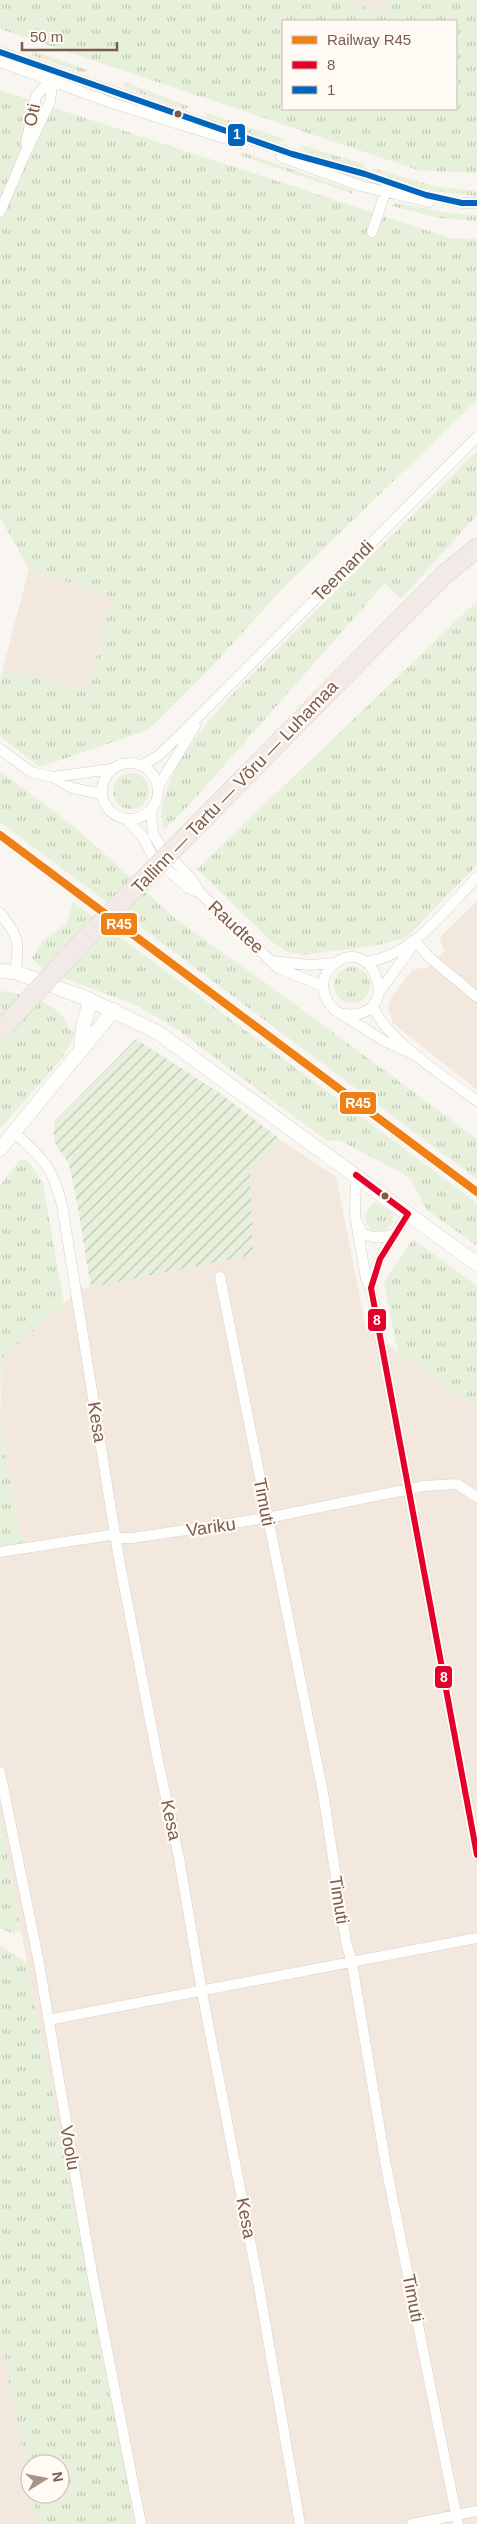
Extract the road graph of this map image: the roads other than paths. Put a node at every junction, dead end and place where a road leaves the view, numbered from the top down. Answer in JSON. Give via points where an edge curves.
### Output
{"nodes":[{"id":1,"x":0,"y":52,"type":"edge"},
{"id":2,"x":0,"y":62,"type":"edge"},
{"id":3,"x":53,"y":74,"type":"junction"},
{"id":4,"x":24,"y":156,"type":"junction"},
{"id":5,"x":387,"y":187,"type":"junction"},
{"id":6,"x":477,"y":203,"type":"edge"},
{"id":7,"x":477,"y":209,"type":"edge"},
{"id":8,"x":0,"y":212,"type":"edge"},
{"id":9,"x":372,"y":232,"type":"dead end"},
{"id":10,"x":477,"y":437,"type":"edge"},
{"id":11,"x":477,"y":536,"type":"edge"},
{"id":12,"x":477,"y":548,"type":"edge"},
{"id":13,"x":445,"y":574,"type":"junction"},
{"id":14,"x":210,"y":705,"type":"junction"},
{"id":15,"x":0,"y":749,"type":"edge"},
{"id":16,"x":142,"y":765,"type":"junction"},
{"id":17,"x":111,"y":769,"type":"junction"},
{"id":18,"x":53,"y":777,"type":"junction"},
{"id":19,"x":158,"y":787,"type":"junction"},
{"id":20,"x":102,"y":794,"type":"junction"},
{"id":21,"x":151,"y":810,"type":"junction"},
{"id":22,"x":126,"y":819,"type":"junction"},
{"id":23,"x":477,"y":877,"type":"edge"},
{"id":24,"x":201,"y":894,"type":"junction"},
{"id":25,"x":0,"y":913,"type":"edge"},
{"id":26,"x":415,"y":941,"type":"junction"},
{"id":27,"x":272,"y":960,"type":"junction"},
{"id":28,"x":366,"y":962,"type":"junction"},
{"id":29,"x":335,"y":963,"type":"junction"},
{"id":30,"x":0,"y":972,"type":"edge"},
{"id":31,"x":15,"y":972,"type":"junction"},
{"id":32,"x":323,"y":986,"type":"junction"},
{"id":33,"x":379,"y":992,"type":"junction"},
{"id":34,"x":477,"y":997,"type":"edge"},
{"id":35,"x":90,"y":1000,"type":"junction"},
{"id":36,"x":373,"y":1004,"type":"junction"},
{"id":37,"x":114,"y":1010,"type":"junction"},
{"id":38,"x":344,"y":1014,"type":"junction"},
{"id":39,"x":0,"y":1031,"type":"edge"},
{"id":40,"x":81,"y":1048,"type":"junction"},
{"id":41,"x":417,"y":1056,"type":"junction"},
{"id":42,"x":477,"y":1101,"type":"edge"},
{"id":43,"x":13,"y":1131,"type":"junction"},
{"id":44,"x":0,"y":1148,"type":"edge"},
{"id":45,"x":356,"y":1175,"type":"junction"},
{"id":46,"x":408,"y":1214,"type":"junction"},
{"id":47,"x":355,"y":1215,"type":"junction"},
{"id":48,"x":395,"y":1234,"type":"junction"},
{"id":49,"x":477,"y":1264,"type":"edge"},
{"id":50,"x":220,"y":1276,"type":"dead end"},
{"id":51,"x":371,"y":1288,"type":"junction"},
{"id":52,"x":409,"y":1489,"type":"junction"},
{"id":53,"x":477,"y":1498,"type":"edge"},
{"id":54,"x":267,"y":1518,"type":"junction"},
{"id":55,"x":116,"y":1538,"type":"junction"},
{"id":56,"x":0,"y":1552,"type":"edge"},
{"id":57,"x":0,"y":1772,"type":"edge"},
{"id":58,"x":476,"y":1839,"type":"edge"},
{"id":59,"x":477,"y":1855,"type":"edge"},
{"id":60,"x":477,"y":1938,"type":"edge"},
{"id":61,"x":352,"y":1963,"type":"junction"},
{"id":62,"x":202,"y":1992,"type":"junction"},
{"id":63,"x":48,"y":2020,"type":"junction"},
{"id":64,"x":477,"y":2511,"type":"edge"},
{"id":65,"x":457,"y":2520,"type":"edge"},
{"id":66,"x":140,"y":2524,"type":"edge"},
{"id":67,"x":300,"y":2524,"type":"edge"},
{"id":68,"x":412,"y":2524,"type":"edge"}],
"edges":[{"from":1,"to":3,"type":"street"},
{"from":2,"to":3,"type":"street"},
{"from":3,"to":4,"type":"street","name":"Oti","via":[[50,102]]},
{"from":3,"to":4,"type":"street","name":"Oti","via":[[36,96]]},
{"from":3,"to":5,"type":"street","via":[[112,103],[237,142],[361,186]]},
{"from":4,"to":8,"type":"street","name":"Oti"},
{"from":5,"to":6,"type":"street","via":[[462,203]]},
{"from":5,"to":7,"type":"street","via":[[449,207]]},
{"from":5,"to":9,"type":"street"},
{"from":10,"to":14,"type":"street","name":"Teemandi"},
{"from":11,"to":13,"type":"highway"},
{"from":12,"to":13,"type":"highway"},
{"from":13,"to":39,"type":"highway","name":"Tallinn — Tartu — Võru — Luhamaa","bridge":true,"via":[[87,937]]},
{"from":14,"to":16,"type":"street","name":"Teemandi","via":[[158,756]]},
{"from":14,"to":19,"type":"street","name":"Teemandi"},
{"from":15,"to":18,"type":"street","via":[[30,772]]},
{"from":16,"to":17,"type":"street","via":[[126,763]]},
{"from":16,"to":19,"type":"street","via":[[153,774]]},
{"from":17,"to":18,"type":"street"},
{"from":17,"to":20,"type":"street","via":[[102,785]]},
{"from":18,"to":20,"type":"street","via":[[72,788]]},
{"from":19,"to":21,"type":"street","name":"Raudtee"},
{"from":20,"to":22,"type":"street","name":"Raudtee","via":[[110,811]]},
{"from":21,"to":22,"type":"street","via":[[144,816]]},
{"from":21,"to":24,"type":"street","name":"Raudtee","via":[[153,834]]},
{"from":22,"to":24,"type":"street","name":"Raudtee","via":[[143,837],[153,857],[188,888]]},
{"from":23,"to":26,"type":"street"},
{"from":24,"to":27,"type":"street","name":"Raudtee"},
{"from":25,"to":31,"type":"street","via":[[13,930],[20,947]]},
{"from":26,"to":28,"type":"street","name":"Raudtee","via":[[388,957]]},
{"from":26,"to":33,"type":"street"},
{"from":26,"to":34,"type":"street"},
{"from":27,"to":29,"type":"street","name":"Raudtee","via":[[309,965]]},
{"from":27,"to":32,"type":"street","name":"Raudtee","via":[[278,968]]},
{"from":28,"to":29,"type":"street","name":"Raudtee","via":[[351,958]]},
{"from":28,"to":33,"type":"street","via":[[377,975]]},
{"from":29,"to":32,"type":"street","via":[[324,977]]},
{"from":30,"to":31,"type":"street"},
{"from":31,"to":35,"type":"street"},
{"from":32,"to":38,"type":"street","via":[[328,1004]]},
{"from":33,"to":36,"type":"street"},
{"from":35,"to":37,"type":"street"},
{"from":35,"to":40,"type":"street"},
{"from":36,"to":38,"type":"street","via":[[360,1014]]},
{"from":36,"to":41,"type":"street","via":[[382,1024]]},
{"from":37,"to":40,"type":"street","via":[[95,1036]]},
{"from":37,"to":45,"type":"street","via":[[157,1032]]},
{"from":38,"to":41,"type":"street","via":[[384,1041]]},
{"from":40,"to":43,"type":"street"},
{"from":41,"to":42,"type":"street"},
{"from":43,"to":44,"type":"street"},
{"from":43,"to":55,"type":"street","name":"Kesa","via":[[44,1160],[55,1177]]},
{"from":45,"to":46,"type":"street"},
{"from":45,"to":47,"type":"street"},
{"from":46,"to":48,"type":"street"},
{"from":46,"to":49,"type":"street"},
{"from":47,"to":48,"type":"street","via":[[362,1233],[370,1237],[384,1238]]},
{"from":47,"to":51,"type":"street","via":[[366,1279]]},
{"from":48,"to":51,"type":"street","via":[[376,1264]]},
{"from":50,"to":54,"type":"street","name":"Timuti"},
{"from":51,"to":52,"type":"street"},
{"from":52,"to":53,"type":"street","name":"Variku","via":[[457,1484]]},
{"from":52,"to":54,"type":"street","name":"Variku"},
{"from":52,"to":58,"type":"street"},
{"from":54,"to":55,"type":"street","name":"Variku"},
{"from":54,"to":61,"type":"street","name":"Timuti","via":[[323,1793]]},
{"from":55,"to":56,"type":"street","name":"Variku","via":[[110,1535]]},
{"from":55,"to":62,"type":"street","name":"Kesa"},
{"from":57,"to":63,"type":"street","name":"Voolu"},
{"from":58,"to":59,"type":"street"},
{"from":60,"to":61,"type":"street"},
{"from":61,"to":62,"type":"street"},
{"from":61,"to":65,"type":"street","name":"Timuti","via":[[386,2166]]},
{"from":62,"to":63,"type":"street"},
{"from":62,"to":67,"type":"street","name":"Kesa","via":[[259,2287]]},
{"from":63,"to":66,"type":"street","name":"Voolu"},
{"from":64,"to":65,"type":"street"},
{"from":65,"to":68,"type":"street"}]}
